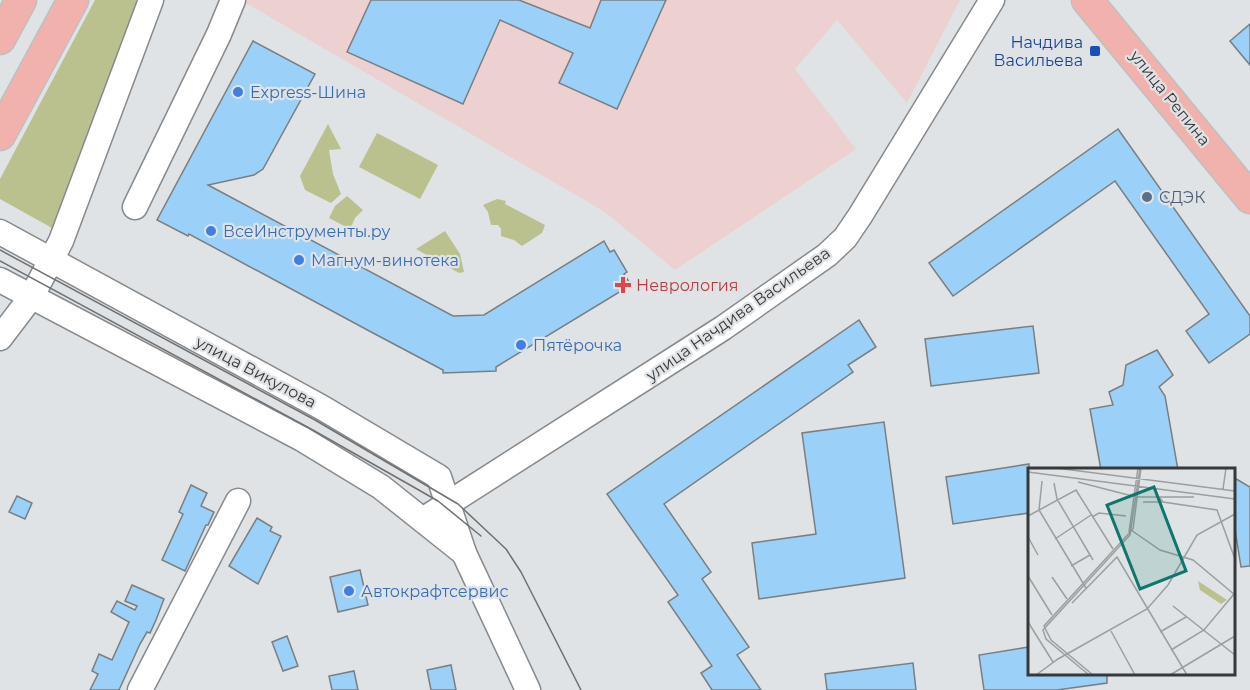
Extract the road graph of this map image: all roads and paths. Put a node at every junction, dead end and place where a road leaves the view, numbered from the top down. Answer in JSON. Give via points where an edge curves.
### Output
{"nodes":[{"id":1,"x":21,"y":0,"type":"edge"},
{"id":2,"x":73,"y":0,"type":"edge"},
{"id":3,"x":151,"y":0,"type":"edge"},
{"id":4,"x":232,"y":0,"type":"edge"},
{"id":5,"x":993,"y":0,"type":"edge"},
{"id":6,"x":1088,"y":0,"type":"edge"},
{"id":7,"x":0,"y":39,"type":"edge"},
{"id":8,"x":0,"y":135,"type":"edge"},
{"id":9,"x":1250,"y":198,"type":"edge"},
{"id":10,"x":135,"y":207,"type":"dead end"},
{"id":11,"x":8,"y":237,"type":"edge"},
{"id":12,"x":51,"y":261,"type":"junction"},
{"id":13,"x":0,"y":280,"type":"edge"},
{"id":14,"x":32,"y":296,"type":"junction"},
{"id":15,"x":0,"y":338,"type":"edge"},
{"id":16,"x":238,"y":501,"type":"dead end"},
{"id":17,"x":448,"y":503,"type":"junction"},
{"id":18,"x":424,"y":519,"type":"junction"},
{"id":19,"x":464,"y":553,"type":"junction"},
{"id":20,"x":140,"y":690,"type":"edge"},
{"id":21,"x":528,"y":690,"type":"edge"}],
"edges":[{"from":1,"to":7,"type":"main road"},
{"from":2,"to":8,"type":"main road"},
{"from":3,"to":12,"type":"street"},
{"from":4,"to":10,"type":"street"},
{"from":5,"to":17,"type":"street","name":"улица Начдива Васильева","via":[[860,216],[827,255],[723,328]]},
{"from":6,"to":9,"type":"main road","name":"улица Репина"},
{"from":11,"to":12,"type":"street","name":"улица Викулова"},
{"from":12,"to":14,"type":"street"},
{"from":12,"to":17,"type":"street","name":"улица Викулова","via":[[321,406],[439,477]]},
{"from":13,"to":14,"type":"street","name":"улица Викулова"},
{"from":14,"to":15,"type":"street"},
{"from":14,"to":18,"type":"street","name":"улица Викулова","via":[[302,439],[381,487]]},
{"from":16,"to":20,"type":"street"},
{"from":17,"to":18,"type":"street","name":"улица Начдива Васильева"},
{"from":17,"to":19,"type":"street","name":"улица Викулова"},
{"from":18,"to":19,"type":"street","name":"улица Викулова"},
{"from":19,"to":21,"type":"street","name":"улица Викулова"}]}
